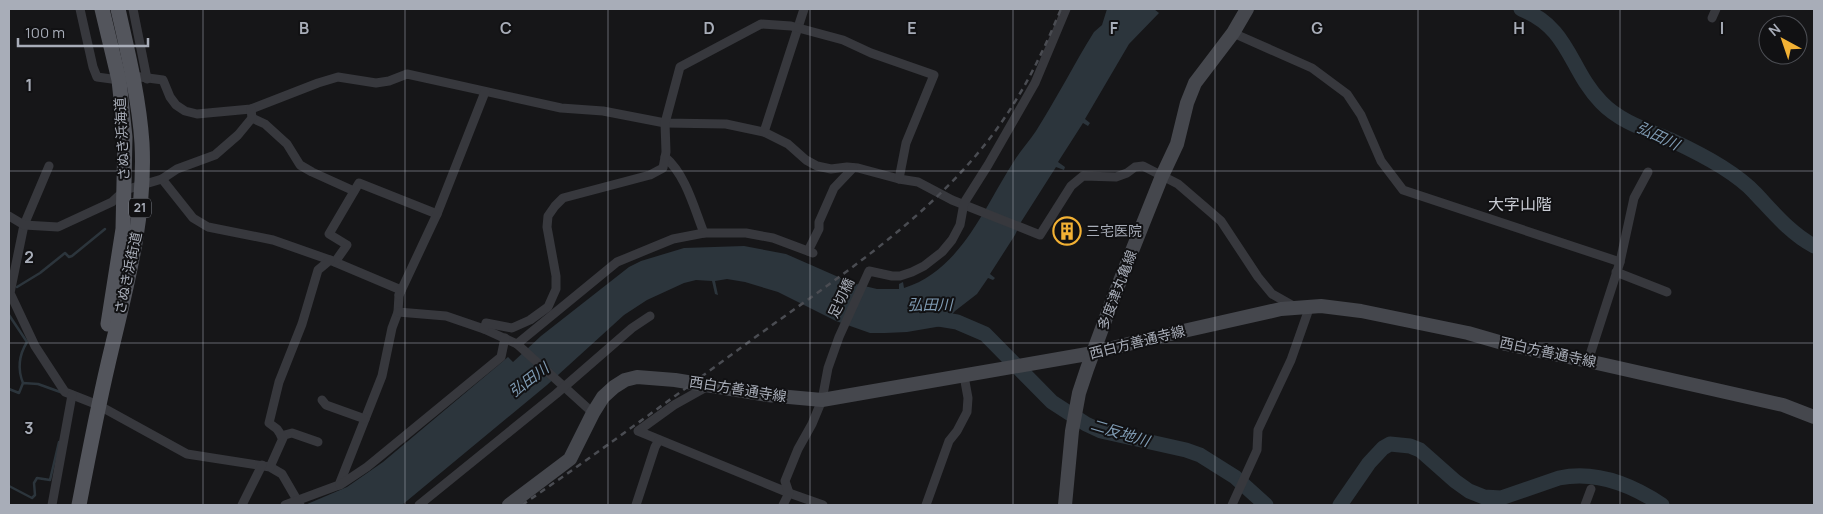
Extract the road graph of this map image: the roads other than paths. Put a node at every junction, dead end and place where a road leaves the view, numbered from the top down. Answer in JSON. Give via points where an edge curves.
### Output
{"nodes":[{"id":1,"x":80,"y":9,"type":"edge"},
{"id":2,"x":102,"y":9,"type":"edge"},
{"id":3,"x":118,"y":9,"type":"edge"},
{"id":4,"x":133,"y":9,"type":"edge"},
{"id":5,"x":804,"y":9,"type":"edge"},
{"id":6,"x":1066,"y":9,"type":"edge"},
{"id":7,"x":1247,"y":9,"type":"edge"},
{"id":8,"x":1716,"y":9,"type":"edge"},
{"id":9,"x":1712,"y":18,"type":"dead end"},
{"id":10,"x":798,"y":28,"type":"junction"},
{"id":11,"x":1233,"y":33,"type":"junction"},
{"id":12,"x":133,"y":78,"type":"junction"},
{"id":13,"x":485,"y":92,"type":"junction"},
{"id":14,"x":252,"y":113,"type":"junction"},
{"id":15,"x":665,"y":123,"type":"junction"},
{"id":16,"x":764,"y":132,"type":"junction"},
{"id":17,"x":665,"y":157,"type":"junction"},
{"id":18,"x":49,"y":166,"type":"dead end"},
{"id":19,"x":853,"y":168,"type":"junction"},
{"id":20,"x":1648,"y":172,"type":"dead end"},
{"id":21,"x":1162,"y":176,"type":"junction"},
{"id":22,"x":162,"y":179,"type":"junction"},
{"id":23,"x":899,"y":179,"type":"junction"},
{"id":24,"x":141,"y":185,"type":"junction"},
{"id":25,"x":125,"y":190,"type":"junction"},
{"id":26,"x":354,"y":192,"type":"junction"},
{"id":27,"x":964,"y":203,"type":"junction"},
{"id":28,"x":437,"y":214,"type":"junction"},
{"id":29,"x":9,"y":216,"type":"edge"},
{"id":30,"x":24,"y":225,"type":"junction"},
{"id":31,"x":704,"y":233,"type":"junction"},
{"id":32,"x":333,"y":261,"type":"junction"},
{"id":33,"x":1620,"y":262,"type":"junction"},
{"id":34,"x":1616,"y":272,"type":"junction"},
{"id":35,"x":1667,"y":292,"type":"dead end"},
{"id":36,"x":9,"y":294,"type":"edge"},
{"id":37,"x":399,"y":295,"type":"junction"},
{"id":38,"x":1310,"y":306,"type":"junction"},
{"id":39,"x":1295,"y":307,"type":"junction"},
{"id":40,"x":398,"y":312,"type":"junction"},
{"id":41,"x":650,"y":316,"type":"dead end"},
{"id":42,"x":484,"y":329,"type":"junction"},
{"id":43,"x":505,"y":338,"type":"junction"},
{"id":44,"x":516,"y":344,"type":"junction"},
{"id":45,"x":1094,"y":353,"type":"junction"},
{"id":46,"x":1588,"y":361,"type":"junction"},
{"id":47,"x":964,"y":376,"type":"junction"},
{"id":48,"x":561,"y":385,"type":"junction"},
{"id":49,"x":708,"y":386,"type":"junction"},
{"id":50,"x":72,"y":395,"type":"junction"},
{"id":51,"x":322,"y":400,"type":"dead end"},
{"id":52,"x":822,"y":400,"type":"junction"},
{"id":53,"x":98,"y":405,"type":"junction"},
{"id":54,"x":593,"y":413,"type":"junction"},
{"id":55,"x":1814,"y":417,"type":"edge"},
{"id":56,"x":365,"y":419,"type":"junction"},
{"id":57,"x":281,"y":436,"type":"junction"},
{"id":58,"x":659,"y":440,"type":"junction"},
{"id":59,"x":318,"y":442,"type":"dead end"},
{"id":60,"x":266,"y":466,"type":"junction"},
{"id":61,"x":339,"y":485,"type":"junction"},
{"id":62,"x":1591,"y":489,"type":"dead end"},
{"id":63,"x":789,"y":493,"type":"junction"},
{"id":64,"x":299,"y":503,"type":"edge"},
{"id":65,"x":52,"y":505,"type":"edge"},
{"id":66,"x":79,"y":505,"type":"edge"},
{"id":67,"x":242,"y":505,"type":"edge"},
{"id":68,"x":285,"y":505,"type":"edge"},
{"id":69,"x":419,"y":505,"type":"edge"},
{"id":70,"x":509,"y":505,"type":"edge"},
{"id":71,"x":636,"y":505,"type":"edge"},
{"id":72,"x":784,"y":505,"type":"edge"},
{"id":73,"x":823,"y":505,"type":"edge"},
{"id":74,"x":926,"y":505,"type":"edge"},
{"id":75,"x":1065,"y":505,"type":"edge"},
{"id":76,"x":1232,"y":505,"type":"edge"},
{"id":77,"x":1585,"y":505,"type":"edge"}],
"edges":[{"from":1,"to":12,"type":"street","via":[[97,77]]},
{"from":2,"to":12,"type":"main road","name":"さぬき浜街道","number":"21"},
{"from":3,"to":12,"type":"main road","name":"さぬき浜街道","number":"21"},
{"from":4,"to":12,"type":"street"},
{"from":5,"to":10,"type":"street"},
{"from":6,"to":27,"type":"street","via":[[1035,82]]},
{"from":7,"to":11,"type":"main road","name":"多度津丸亀線"},
{"from":8,"to":9,"type":"street"},
{"from":10,"to":15,"type":"street","via":[[762,24],[680,67]]},
{"from":10,"to":16,"type":"street"},
{"from":10,"to":23,"type":"street","via":[[843,40],[934,75],[906,143]]},
{"from":11,"to":21,"type":"main road","name":"多度津丸亀線","via":[[1195,84],[1177,144]]},
{"from":11,"to":33,"type":"street","via":[[1312,68],[1347,94],[1361,115],[1381,161],[1403,190]]},
{"from":12,"to":14,"type":"street","via":[[163,80],[176,105],[191,113]]},
{"from":12,"to":24,"type":"main road","name":"さぬき浜街道","number":"21","via":[[142,143]]},
{"from":12,"to":25,"type":"main road","name":"さぬき浜海道","number":"21","via":[[125,137]]},
{"from":13,"to":14,"type":"street","via":[[407,74],[389,82],[376,83],[338,77]]},
{"from":13,"to":15,"type":"street","via":[[561,108],[603,111]]},
{"from":13,"to":28,"type":"street"},
{"from":14,"to":22,"type":"street","via":[[238,135],[215,155],[177,169]]},
{"from":14,"to":26,"type":"street","via":[[287,144],[300,164]]},
{"from":15,"to":16,"type":"street","via":[[726,124]]},
{"from":15,"to":17,"type":"street"},
{"from":16,"to":19,"type":"street","via":[[788,144],[817,166]]},
{"from":17,"to":31,"type":"street","via":[[674,165]]},
{"from":17,"to":42,"type":"street","via":[[662,168],[650,175],[563,198],[548,216],[556,289],[548,307],[512,328],[486,323]]},
{"from":18,"to":30,"type":"street"},
{"from":19,"to":23,"type":"street"},
{"from":19,"to":31,"type":"street","via":[[834,188],[810,252],[773,238],[746,233]]},
{"from":20,"to":33,"type":"street","via":[[1634,198]]},
{"from":21,"to":27,"type":"street","via":[[1143,166],[1116,177],[1083,176],[1071,186],[1040,235]]},
{"from":21,"to":39,"type":"street","via":[[1178,184],[1221,221],[1272,294]]},
{"from":21,"to":45,"type":"main road","name":"多度津丸亀線"},
{"from":22,"to":24,"type":"street"},
{"from":22,"to":32,"type":"street","via":[[193,218],[208,227],[273,240]]},
{"from":23,"to":27,"type":"street","via":[[918,182]]},
{"from":24,"to":25,"type":"street"},
{"from":24,"to":53,"type":"main road","name":"さぬき浜街道","number":"21","via":[[140,218],[132,261]]},
{"from":25,"to":30,"type":"street","via":[[112,202],[58,227]]},
{"from":25,"to":53,"type":"main road","name":"さぬき浜海道","number":"21","via":[[123,229]]},
{"from":26,"to":28,"type":"street","via":[[359,183]]},
{"from":26,"to":32,"type":"street","via":[[329,234],[347,245]]},
{"from":27,"to":52,"type":"street","name":"足切橋","via":[[960,225],[952,240],[924,266],[900,276],[869,271],[838,337]]},
{"from":28,"to":37,"type":"street"},
{"from":29,"to":30,"type":"street"},
{"from":30,"to":36,"type":"street"},
{"from":31,"to":44,"type":"street","via":[[673,239],[617,262]]},
{"from":32,"to":37,"type":"street","via":[[401,290]]},
{"from":32,"to":57,"type":"street","via":[[318,270],[277,390],[268,423]]},
{"from":33,"to":34,"type":"street"},
{"from":34,"to":35,"type":"street"},
{"from":34,"to":46,"type":"street"},
{"from":36,"to":50,"type":"street","via":[[35,346],[65,392]]},
{"from":37,"to":40,"type":"street"},
{"from":38,"to":39,"type":"main road","name":"西白方善通寺線"},
{"from":38,"to":46,"type":"main road","name":"西白方善通寺線","via":[[1361,311]]},
{"from":38,"to":76,"type":"street","via":[[1258,430],[1257,450]]},
{"from":39,"to":45,"type":"main road","name":"西白方善通寺線","via":[[1148,338]]},
{"from":40,"to":42,"type":"street","via":[[446,316]]},
{"from":40,"to":56,"type":"street","via":[[382,376]]},
{"from":41,"to":48,"type":"street"},
{"from":42,"to":43,"type":"street"},
{"from":43,"to":44,"type":"street"},
{"from":43,"to":61,"type":"street","via":[[501,357],[367,467]]},
{"from":44,"to":48,"type":"street"},
{"from":45,"to":47,"type":"main road","name":"西白方善通寺線"},
{"from":45,"to":75,"type":"main road","name":"多度津丸亀線","via":[[1079,393]]},
{"from":46,"to":55,"type":"main road","name":"西白方善通寺線","via":[[1784,405]]},
{"from":47,"to":52,"type":"main road","name":"西白方善通寺線"},
{"from":47,"to":74,"type":"street","via":[[968,412],[949,441]]},
{"from":48,"to":54,"type":"street"},
{"from":48,"to":69,"type":"street"},
{"from":49,"to":52,"type":"main road","name":"西白方善通寺線","via":[[767,396]]},
{"from":49,"to":54,"type":"main road","name":"西白方善通寺線","via":[[637,377],[614,386]]},
{"from":49,"to":58,"type":"street","via":[[674,405],[638,432]]},
{"from":50,"to":53,"type":"street"},
{"from":50,"to":65,"type":"street"},
{"from":51,"to":56,"type":"street","via":[[326,405]]},
{"from":52,"to":63,"type":"street","name":"足切橋","via":[[785,481]]},
{"from":53,"to":60,"type":"street","via":[[187,454]]},
{"from":53,"to":66,"type":"main road","name":"さぬき浜街道","number":"21"},
{"from":54,"to":70,"type":"main road","name":"西白方善通寺線","via":[[570,459]]},
{"from":56,"to":61,"type":"street"},
{"from":57,"to":59,"type":"street","via":[[292,433]]},
{"from":57,"to":60,"type":"street","via":[[283,438]]},
{"from":58,"to":63,"type":"street"},
{"from":58,"to":71,"type":"street"},
{"from":60,"to":64,"type":"street","via":[[282,474]]},
{"from":60,"to":67,"type":"street"},
{"from":61,"to":64,"type":"street"},
{"from":62,"to":77,"type":"street"},
{"from":63,"to":72,"type":"street"},
{"from":63,"to":73,"type":"street"},
{"from":64,"to":68,"type":"street"}]}
